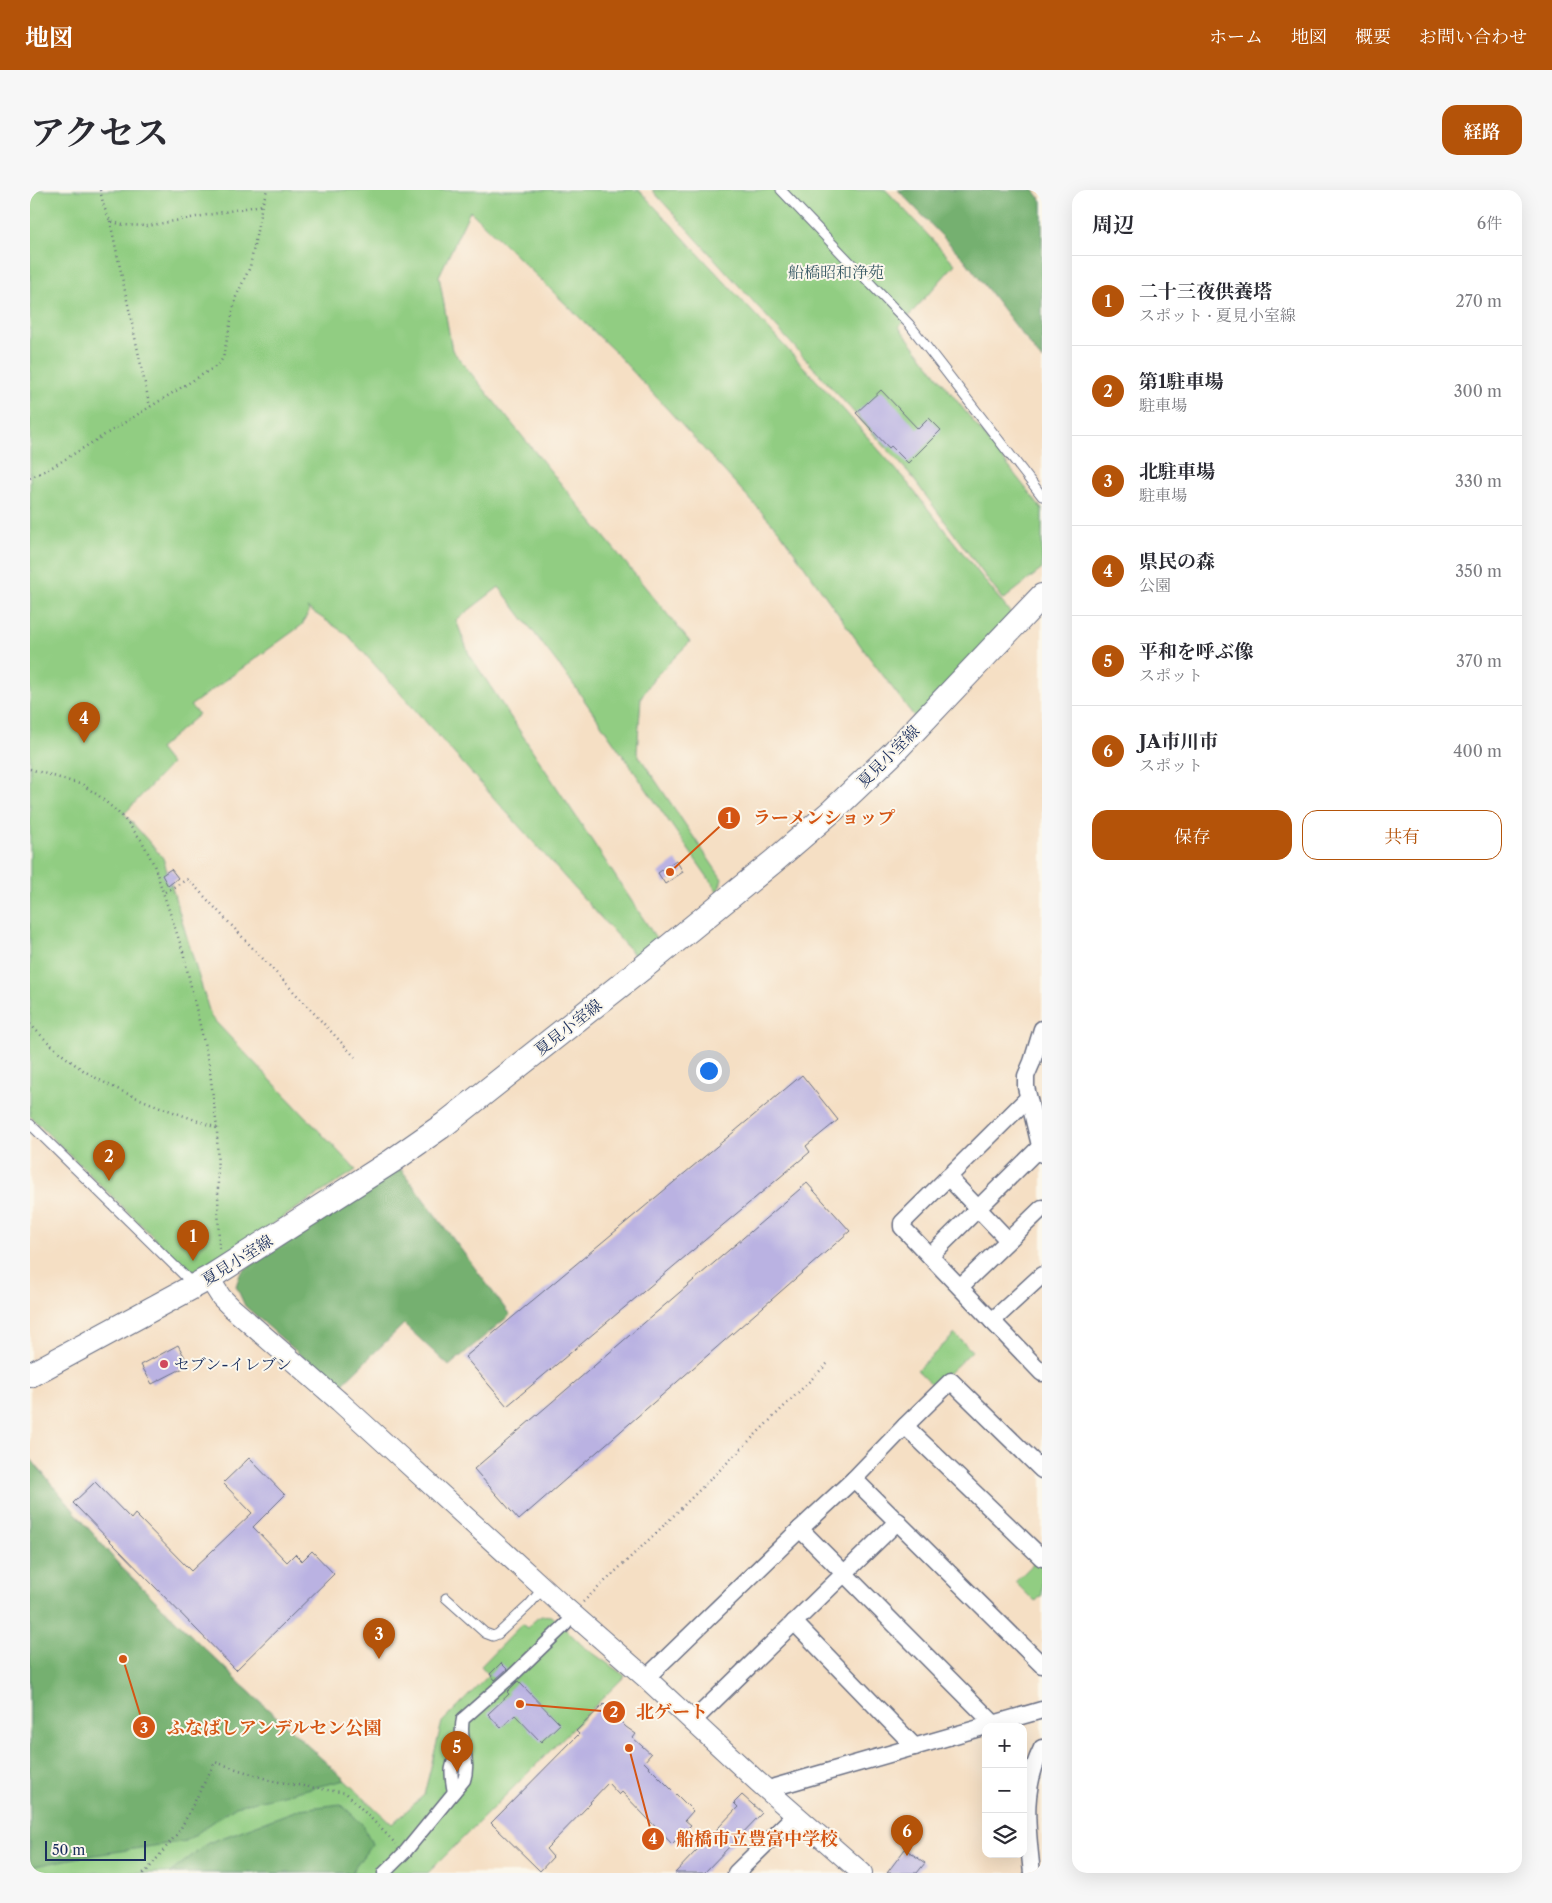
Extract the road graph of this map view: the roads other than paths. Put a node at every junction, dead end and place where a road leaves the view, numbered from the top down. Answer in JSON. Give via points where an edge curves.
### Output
{"nodes":[{"id":1,"x":781,"y":190,"type":"edge"},
{"id":2,"x":1042,"y":496,"type":"edge"},
{"id":3,"x":1042,"y":596,"type":"edge"},
{"id":4,"x":1042,"y":1029,"type":"edge"},
{"id":5,"x":1032,"y":1098,"type":"edge"},
{"id":6,"x":30,"y":1124,"type":"edge"},
{"id":7,"x":1041,"y":1151,"type":"edge"},
{"id":8,"x":948,"y":1177,"type":"junction"},
{"id":9,"x":1042,"y":1208,"type":"edge"},
{"id":10,"x":978,"y":1209,"type":"junction"},
{"id":11,"x":1008,"y":1240,"type":"junction"},
{"id":12,"x":930,"y":1256,"type":"junction"},
{"id":13,"x":208,"y":1274,"type":"junction"},
{"id":14,"x":1042,"y":1275,"type":"edge"},
{"id":15,"x":960,"y":1287,"type":"junction"},
{"id":16,"x":992,"y":1321,"type":"junction"},
{"id":17,"x":1038,"y":1361,"type":"edge"},
{"id":18,"x":30,"y":1375,"type":"edge"},
{"id":19,"x":905,"y":1426,"type":"junction"},
{"id":20,"x":1042,"y":1470,"type":"edge"},
{"id":21,"x":854,"y":1479,"type":"junction"},
{"id":22,"x":898,"y":1521,"type":"junction"},
{"id":23,"x":800,"y":1529,"type":"junction"},
{"id":24,"x":1042,"y":1558,"type":"edge"},
{"id":25,"x":844,"y":1573,"type":"junction"},
{"id":26,"x":543,"y":1588,"type":"junction"},
{"id":27,"x":446,"y":1598,"type":"dead end"},
{"id":28,"x":569,"y":1619,"type":"junction"},
{"id":29,"x":794,"y":1622,"type":"junction"},
{"id":30,"x":1042,"y":1665,"type":"edge"},
{"id":31,"x":646,"y":1678,"type":"junction"},
{"id":32,"x":1042,"y":1710,"type":"edge"},
{"id":33,"x":693,"y":1721,"type":"junction"},
{"id":34,"x":993,"y":1723,"type":"edge"},
{"id":35,"x":997,"y":1723,"type":"edge"},
{"id":36,"x":982,"y":1727,"type":"edge"},
{"id":37,"x":915,"y":1747,"type":"junction"},
{"id":38,"x":1042,"y":1748,"type":"edge"},
{"id":39,"x":770,"y":1793,"type":"junction"},
{"id":40,"x":796,"y":1816,"type":"junction"},
{"id":41,"x":384,"y":1873,"type":"edge"},
{"id":42,"x":736,"y":1873,"type":"edge"},
{"id":43,"x":862,"y":1873,"type":"edge"},
{"id":44,"x":1032,"y":1873,"type":"edge"}],
"edges":[{"from":1,"to":2,"type":"lane","via":[[909,324]]},
{"from":3,"to":13,"type":"main road","name":"夏見小室線","via":[[892,754],[774,861],[445,1124],[392,1161]]},
{"from":4,"to":5,"type":"street","via":[[1026,1076]]},
{"from":5,"to":7,"type":"street"},
{"from":5,"to":8,"type":"street"},
{"from":6,"to":13,"type":"lane"},
{"from":7,"to":10,"type":"street"},
{"from":8,"to":10,"type":"street"},
{"from":8,"to":12,"type":"street","via":[[902,1223],[902,1227]]},
{"from":9,"to":11,"type":"street"},
{"from":10,"to":11,"type":"street"},
{"from":10,"to":12,"type":"street"},
{"from":11,"to":15,"type":"street"},
{"from":12,"to":15,"type":"street"},
{"from":13,"to":18,"type":"main road","name":"夏見小室線"},
{"from":13,"to":26,"type":"street","via":[[232,1308]]},
{"from":14,"to":16,"type":"street"},
{"from":15,"to":16,"type":"street"},
{"from":16,"to":17,"type":"street"},
{"from":19,"to":20,"type":"street","via":[[950,1382]]},
{"from":19,"to":21,"type":"street"},
{"from":19,"to":24,"type":"street"},
{"from":21,"to":22,"type":"street"},
{"from":21,"to":23,"type":"street"},
{"from":22,"to":25,"type":"street"},
{"from":22,"to":30,"type":"street"},
{"from":23,"to":25,"type":"street"},
{"from":23,"to":31,"type":"street"},
{"from":25,"to":29,"type":"street"},
{"from":25,"to":34,"type":"street"},
{"from":26,"to":27,"type":"lane","via":[[494,1636],[485,1633]]},
{"from":26,"to":28,"type":"street"},
{"from":28,"to":31,"type":"street"},
{"from":28,"to":41,"type":"street","via":[[463,1719],[467,1771],[464,1780]]},
{"from":29,"to":33,"type":"street"},
{"from":29,"to":37,"type":"street"},
{"from":31,"to":33,"type":"street"},
{"from":32,"to":35,"type":"street"},
{"from":33,"to":39,"type":"street"},
{"from":36,"to":37,"type":"street"},
{"from":37,"to":39,"type":"street","via":[[775,1787]]},
{"from":38,"to":44,"type":"street","via":[[1027,1792]]},
{"from":39,"to":40,"type":"street"},
{"from":40,"to":42,"type":"street"},
{"from":40,"to":43,"type":"street"}]}
